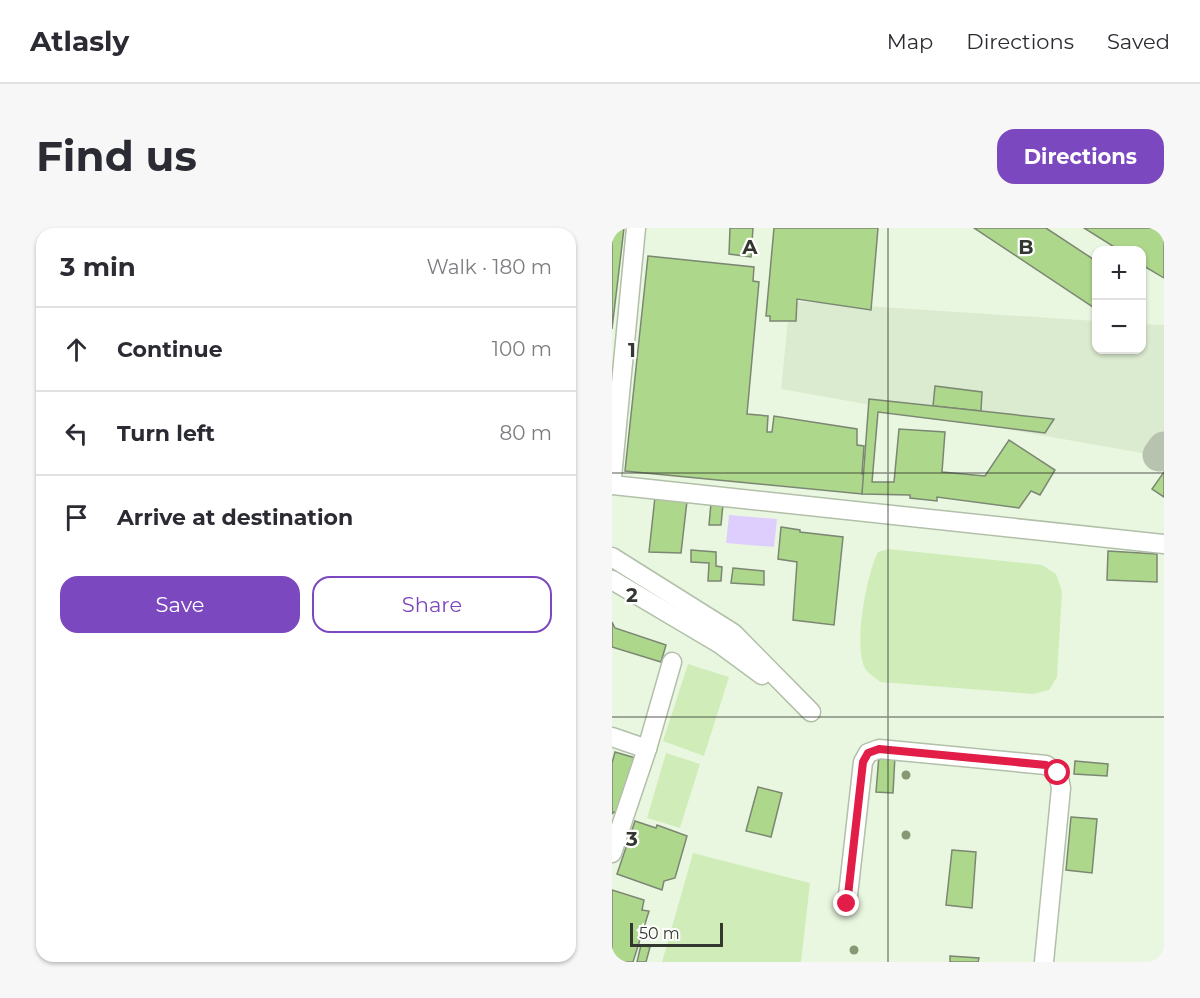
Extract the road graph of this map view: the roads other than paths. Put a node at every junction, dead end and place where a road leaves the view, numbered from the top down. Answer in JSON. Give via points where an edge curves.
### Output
{"nodes":[{"id":1,"x":636,"y":228,"type":"edge"},
{"id":2,"x":612,"y":477,"type":"edge"},
{"id":3,"x":612,"y":485,"type":"edge"},
{"id":4,"x":1164,"y":544,"type":"edge"},
{"id":5,"x":615,"y":559,"type":"edge"},
{"id":6,"x":612,"y":581,"type":"edge"},
{"id":7,"x":672,"y":662,"type":"dead end"},
{"id":8,"x":612,"y":737,"type":"edge"},
{"id":9,"x":647,"y":749,"type":"junction"},
{"id":10,"x":612,"y":853,"type":"edge"},
{"id":11,"x":847,"y":904,"type":"dead end"},
{"id":12,"x":1044,"y":962,"type":"edge"}],
"edges":[{"from":1,"to":2,"type":"street"},
{"from":3,"to":4,"type":"street"},
{"from":5,"to":6,"type":"street"},
{"from":5,"to":6,"type":"street","via":[[733,633],[811,712],[720,644]]},
{"from":7,"to":9,"type":"street"},
{"from":8,"to":9,"type":"street"},
{"from":9,"to":10,"type":"street"},
{"from":11,"to":12,"type":"street","via":[[863,762],[868,753],[879,749],[1046,765],[1058,773],[1061,788]]}]}
